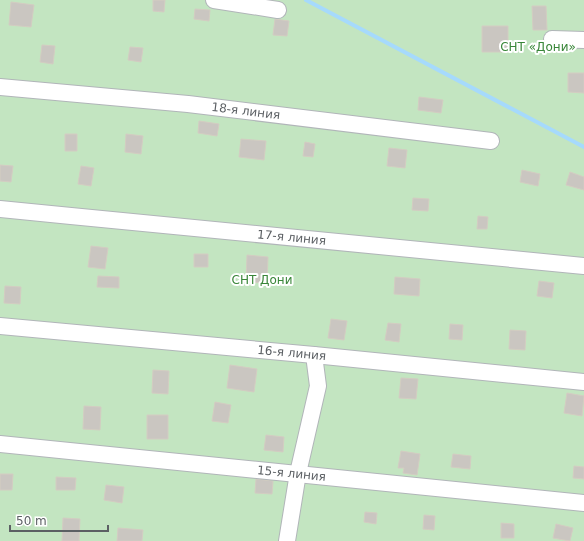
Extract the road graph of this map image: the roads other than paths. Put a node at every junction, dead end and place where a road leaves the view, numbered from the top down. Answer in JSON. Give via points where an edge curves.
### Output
{"nodes":[{"id":1,"x":214,"y":0,"type":"edge"},
{"id":2,"x":278,"y":10,"type":"dead end"},
{"id":3,"x":552,"y":39,"type":"dead end"},
{"id":4,"x":584,"y":40,"type":"edge"},
{"id":5,"x":0,"y":88,"type":"edge"},
{"id":6,"x":491,"y":141,"type":"dead end"},
{"id":7,"x":0,"y":208,"type":"edge"},
{"id":8,"x":584,"y":266,"type":"edge"},
{"id":9,"x":0,"y":326,"type":"edge"},
{"id":10,"x":314,"y":355,"type":"junction"},
{"id":11,"x":584,"y":382,"type":"edge"},
{"id":12,"x":0,"y":444,"type":"edge"},
{"id":13,"x":298,"y":473,"type":"junction"},
{"id":14,"x":584,"y":503,"type":"edge"},
{"id":15,"x":287,"y":541,"type":"edge"}],
"edges":[{"from":1,"to":2,"type":"lane"},
{"from":3,"to":4,"type":"lane"},
{"from":5,"to":6,"type":"lane","name":"18-я линия","via":[[188,104]]},
{"from":7,"to":8,"type":"lane","name":"17-я линия"},
{"from":9,"to":10,"type":"lane","name":"16-я линия"},
{"from":10,"to":11,"type":"lane","name":"16-я линия"},
{"from":10,"to":13,"type":"lane","via":[[318,386]]},
{"from":12,"to":13,"type":"lane","name":"15-я линия"},
{"from":13,"to":14,"type":"lane","name":"15-я линия"},
{"from":13,"to":15,"type":"lane"}]}
